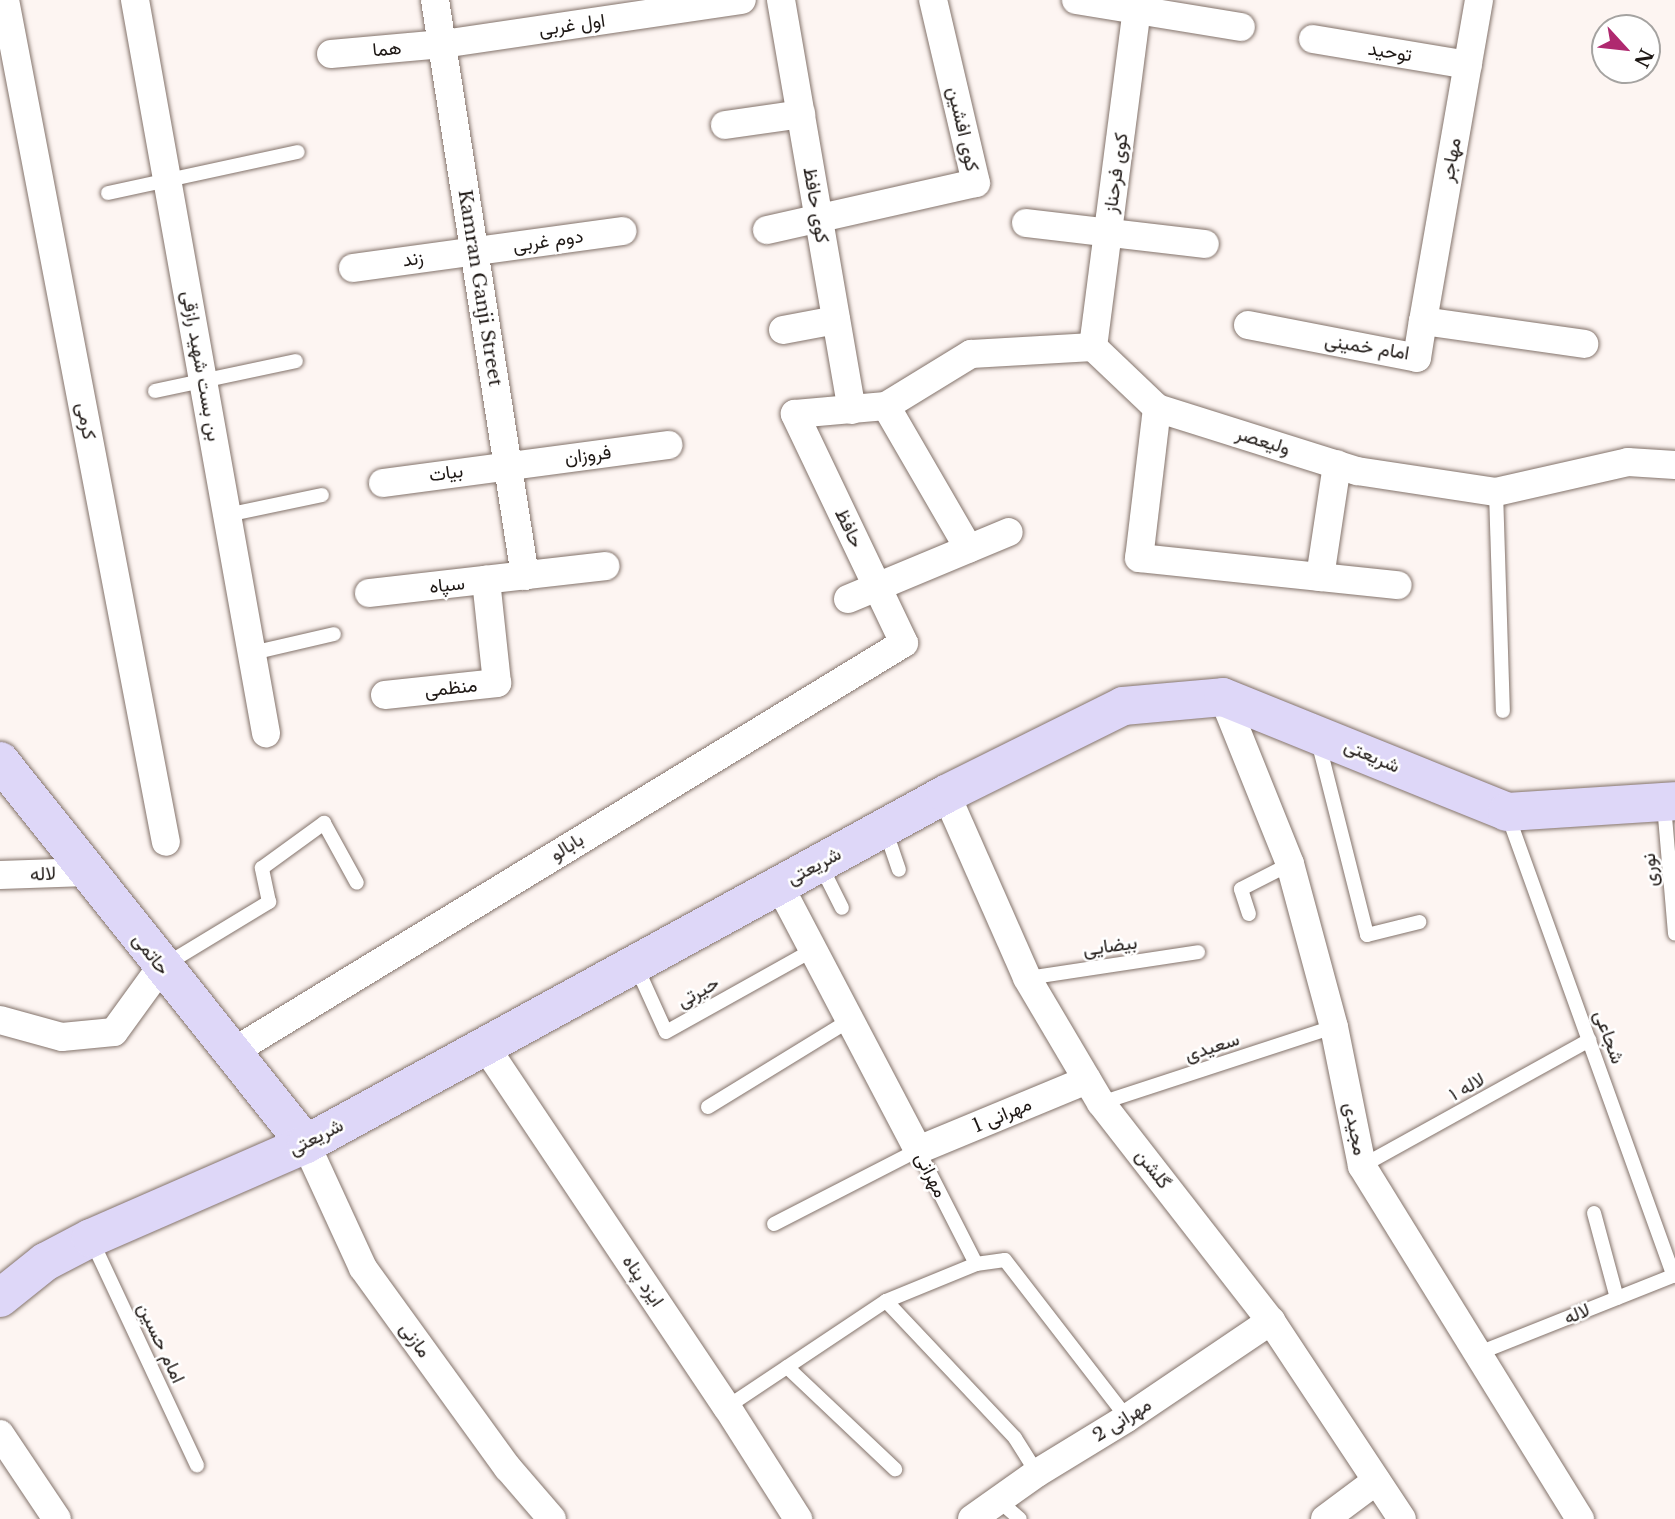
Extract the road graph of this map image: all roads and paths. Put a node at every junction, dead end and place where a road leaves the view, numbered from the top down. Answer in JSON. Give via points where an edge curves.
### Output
{"nodes":[{"id":1,"x":5,"y":0,"type":"edge"},
{"id":2,"x":135,"y":0,"type":"edge"},
{"id":3,"x":435,"y":0,"type":"edge"},
{"id":4,"x":743,"y":0,"type":"edge"},
{"id":5,"x":781,"y":0,"type":"edge"},
{"id":6,"x":933,"y":0,"type":"edge"},
{"id":7,"x":1076,"y":0,"type":"edge"},
{"id":8,"x":1479,"y":0,"type":"edge"},
{"id":9,"x":1138,"y":5,"type":"edge"},
{"id":10,"x":1241,"y":27,"type":"dead end"},
{"id":11,"x":1313,"y":39,"type":"dead end"},
{"id":12,"x":443,"y":44,"type":"junction"},
{"id":13,"x":331,"y":54,"type":"dead end"},
{"id":14,"x":1468,"y":65,"type":"junction"},
{"id":15,"x":801,"y":114,"type":"junction"},
{"id":16,"x":724,"y":125,"type":"dead end"},
{"id":17,"x":298,"y":152,"type":"dead end"},
{"id":18,"x":168,"y":182,"type":"junction"},
{"id":19,"x":108,"y":193,"type":"dead end"},
{"id":20,"x":819,"y":220,"type":"junction"},
{"id":21,"x":1026,"y":223,"type":"dead end"},
{"id":22,"x":622,"y":230,"type":"dead end"},
{"id":23,"x":768,"y":230,"type":"dead end"},
{"id":24,"x":1108,"y":233,"type":"junction"},
{"id":25,"x":1205,"y":244,"type":"dead end"},
{"id":26,"x":473,"y":251,"type":"junction"},
{"id":27,"x":353,"y":268,"type":"dead end"},
{"id":28,"x":836,"y":320,"type":"junction"},
{"id":29,"x":1423,"y":321,"type":"junction"},
{"id":30,"x":1248,"y":325,"type":"dead end"},
{"id":31,"x":783,"y":330,"type":"dead end"},
{"id":32,"x":1584,"y":344,"type":"dead end"},
{"id":33,"x":1093,"y":346,"type":"junction"},
{"id":34,"x":296,"y":361,"type":"dead end"},
{"id":35,"x":203,"y":380,"type":"junction"},
{"id":36,"x":155,"y":391,"type":"dead end"},
{"id":37,"x":886,"y":406,"type":"junction"},
{"id":38,"x":1157,"y":408,"type":"junction"},
{"id":39,"x":852,"y":410,"type":"junction"},
{"id":40,"x":668,"y":445,"type":"dead end"},
{"id":41,"x":509,"y":464,"type":"junction"},
{"id":42,"x":1337,"y":464,"type":"junction"},
{"id":43,"x":1675,"y":465,"type":"edge"},
{"id":44,"x":383,"y":483,"type":"dead end"},
{"id":45,"x":1496,"y":492,"type":"junction"},
{"id":46,"x":322,"y":495,"type":"dead end"},
{"id":47,"x":227,"y":515,"type":"junction"},
{"id":48,"x":1009,"y":532,"type":"dead end"},
{"id":49,"x":970,"y":549,"type":"junction"},
{"id":50,"x":605,"y":566,"type":"dead end"},
{"id":51,"x":525,"y":576,"type":"junction"},
{"id":52,"x":1320,"y":577,"type":"junction"},
{"id":53,"x":486,"y":580,"type":"junction"},
{"id":54,"x":1398,"y":585,"type":"dead end"},
{"id":55,"x":878,"y":589,"type":"junction"},
{"id":56,"x":369,"y":593,"type":"dead end"},
{"id":57,"x":848,"y":599,"type":"dead end"},
{"id":58,"x":334,"y":634,"type":"dead end"},
{"id":59,"x":904,"y":643,"type":"joint"},
{"id":60,"x":252,"y":653,"type":"junction"},
{"id":61,"x":385,"y":695,"type":"dead end"},
{"id":62,"x":1223,"y":697,"type":"junction"},
{"id":63,"x":1503,"y":711,"type":"dead end"},
{"id":64,"x":266,"y":733,"type":"dead end"},
{"id":65,"x":1316,"y":733,"type":"junction"},
{"id":66,"x":0,"y":761,"type":"edge"},
{"id":67,"x":946,"y":794,"type":"junction"},
{"id":68,"x":1670,"y":802,"type":"edge"},
{"id":69,"x":1507,"y":812,"type":"junction"},
{"id":70,"x":884,"y":827,"type":"junction"},
{"id":71,"x":166,"y":842,"type":"dead end"},
{"id":72,"x":820,"y":863,"type":"junction"},
{"id":73,"x":1290,"y":864,"type":"junction"},
{"id":74,"x":899,"y":870,"type":"dead end"},
{"id":75,"x":87,"y":872,"type":"junction"},
{"id":76,"x":0,"y":875,"type":"edge"},
{"id":77,"x":357,"y":883,"type":"dead end"},
{"id":78,"x":779,"y":885,"type":"junction"},
{"id":79,"x":842,"y":908,"type":"dead end"},
{"id":80,"x":1249,"y":914,"type":"dead end"},
{"id":81,"x":1419,"y":922,"type":"dead end"},
{"id":82,"x":1675,"y":934,"type":"edge"},
{"id":83,"x":813,"y":950,"type":"junction"},
{"id":84,"x":1198,"y":952,"type":"dead end"},
{"id":85,"x":635,"y":964,"type":"junction"},
{"id":86,"x":161,"y":967,"type":"junction"},
{"id":87,"x":1027,"y":978,"type":"junction"},
{"id":88,"x":0,"y":1020,"type":"edge"},
{"id":89,"x":850,"y":1020,"type":"junction"},
{"id":90,"x":1334,"y":1027,"type":"junction"},
{"id":91,"x":1589,"y":1041,"type":"junction"},
{"id":92,"x":485,"y":1046,"type":"junction"},
{"id":93,"x":231,"y":1053,"type":"junction"},
{"id":94,"x":1094,"y":1091,"type":"junction"},
{"id":95,"x":708,"y":1107,"type":"dead end"},
{"id":96,"x":306,"y":1144,"type":"junction"},
{"id":97,"x":918,"y":1150,"type":"junction"},
{"id":98,"x":1362,"y":1166,"type":"junction"},
{"id":99,"x":1594,"y":1213,"type":"dead end"},
{"id":100,"x":774,"y":1224,"type":"dead end"},
{"id":101,"x":90,"y":1238,"type":"junction"},
{"id":102,"x":975,"y":1264,"type":"junction"},
{"id":103,"x":1675,"y":1275,"type":"edge"},
{"id":104,"x":2,"y":1290,"type":"edge"},
{"id":105,"x":1617,"y":1298,"type":"junction"},
{"id":106,"x":886,"y":1301,"type":"junction"},
{"id":107,"x":1271,"y":1321,"type":"junction"},
{"id":108,"x":1479,"y":1353,"type":"junction"},
{"id":109,"x":787,"y":1367,"type":"junction"},
{"id":110,"x":727,"y":1407,"type":"junction"},
{"id":111,"x":1127,"y":1418,"type":"junction"},
{"id":112,"x":0,"y":1434,"type":"edge"},
{"id":113,"x":197,"y":1465,"type":"dead end"},
{"id":114,"x":895,"y":1469,"type":"dead end"},
{"id":115,"x":1037,"y":1472,"type":"junction"},
{"id":116,"x":1376,"y":1482,"type":"junction"},
{"id":117,"x":997,"y":1499,"type":"junction"},
{"id":118,"x":57,"y":1519,"type":"edge"},
{"id":119,"x":552,"y":1519,"type":"edge"},
{"id":120,"x":798,"y":1519,"type":"edge"},
{"id":121,"x":972,"y":1519,"type":"edge"},
{"id":122,"x":1020,"y":1519,"type":"edge"},
{"id":123,"x":1325,"y":1519,"type":"edge"},
{"id":124,"x":1402,"y":1519,"type":"edge"},
{"id":125,"x":1580,"y":1519,"type":"edge"}],
"edges":[{"from":1,"to":71,"type":"street","name":"کرمی"},
{"from":2,"to":18,"type":"street","name":"بن بست شهید رازقی"},
{"from":3,"to":12,"type":"street","name":"Kamran Ganji Street"},
{"from":4,"to":12,"type":"street","name":"اول غربی"},
{"from":5,"to":15,"type":"street","name":"کوی حافظ"},
{"from":6,"to":20,"type":"street","name":"کوی افشین","via":[[976,183]]},
{"from":7,"to":9,"type":"street"},
{"from":8,"to":14,"type":"street","name":"مهاجر"},
{"from":9,"to":10,"type":"street"},
{"from":9,"to":24,"type":"street","name":"کوی فرحناز"},
{"from":11,"to":14,"type":"street","name":"توحید"},
{"from":12,"to":13,"type":"street","name":"هما"},
{"from":12,"to":26,"type":"street","name":"Kamran Ganji Street"},
{"from":14,"to":29,"type":"street","name":"مهاجر"},
{"from":15,"to":16,"type":"street"},
{"from":15,"to":20,"type":"street","name":"کوی حافظ"},
{"from":17,"to":18,"type":"lane"},
{"from":18,"to":19,"type":"lane"},
{"from":18,"to":35,"type":"street","name":"بن بست شهید رازقی"},
{"from":20,"to":23,"type":"street"},
{"from":20,"to":28,"type":"street","name":"کوی حافظ"},
{"from":21,"to":24,"type":"street"},
{"from":22,"to":26,"type":"street","name":"دوم غربی"},
{"from":24,"to":25,"type":"street"},
{"from":24,"to":33,"type":"street","name":"کوی فرحناز"},
{"from":26,"to":27,"type":"street","name":"زند"},
{"from":26,"to":41,"type":"street","name":"Kamran Ganji Street"},
{"from":28,"to":31,"type":"street"},
{"from":28,"to":39,"type":"street","name":"کوی حافظ"},
{"from":29,"to":30,"type":"street","name":"امام خمینی","via":[[1416,358]]},
{"from":29,"to":32,"type":"street","name":"امام خمینی"},
{"from":33,"to":37,"type":"street","via":[[971,354]]},
{"from":33,"to":38,"type":"street","name":"ولیعصر"},
{"from":34,"to":35,"type":"lane"},
{"from":35,"to":36,"type":"lane"},
{"from":35,"to":47,"type":"street","name":"بن بست شهید رازقی"},
{"from":37,"to":39,"type":"street"},
{"from":37,"to":49,"type":"street"},
{"from":38,"to":42,"type":"street","name":"ولیعصر"},
{"from":38,"to":52,"type":"street","via":[[1139,558]]},
{"from":39,"to":55,"type":"street","name":"حافظ","via":[[795,414]]},
{"from":40,"to":41,"type":"street","name":"فروزان"},
{"from":41,"to":44,"type":"street","name":"بیات"},
{"from":41,"to":51,"type":"street","name":"Kamran Ganji Street"},
{"from":42,"to":45,"type":"street","name":"ولیعصر"},
{"from":42,"to":52,"type":"street"},
{"from":43,"to":45,"type":"street","name":"ولیعصر","via":[[1628,462]]},
{"from":45,"to":63,"type":"lane"},
{"from":46,"to":47,"type":"lane"},
{"from":47,"to":60,"type":"street","name":"بن بست شهید رازقی"},
{"from":48,"to":49,"type":"street"},
{"from":49,"to":55,"type":"street"},
{"from":50,"to":51,"type":"street","name":"سپاه"},
{"from":51,"to":53,"type":"street","name":"سپاه"},
{"from":52,"to":54,"type":"street"},
{"from":53,"to":56,"type":"street","name":"سپاه"},
{"from":53,"to":61,"type":"street","name":"منظمی","via":[[497,683]]},
{"from":55,"to":57,"type":"street"},
{"from":55,"to":59,"type":"street","name":"حافظ"},
{"from":58,"to":60,"type":"lane"},
{"from":59,"to":93,"type":"street","name":"بابالو"},
{"from":60,"to":64,"type":"street","name":"بن بست شهید رازقی"},
{"from":62,"to":65,"type":"street","name":"شریعتی"},
{"from":62,"to":67,"type":"street","name":"شریعتی","via":[[1123,706]]},
{"from":62,"to":73,"type":"street","name":"مجیدی"},
{"from":65,"to":69,"type":"street","name":"شریعتی"},
{"from":65,"to":81,"type":"lane","via":[[1367,936]]},
{"from":66,"to":75,"type":"street","name":"حاتمی"},
{"from":67,"to":70,"type":"street","name":"شریعتی"},
{"from":67,"to":87,"type":"street","name":"گلشن"},
{"from":68,"to":69,"type":"street","name":"شریعتی"},
{"from":68,"to":82,"type":"lane","name":"نوری"},
{"from":69,"to":91,"type":"lane","name":"شجاعی"},
{"from":70,"to":72,"type":"street","name":"شریعتی"},
{"from":70,"to":74,"type":"lane"},
{"from":72,"to":78,"type":"street","name":"شریعتی"},
{"from":72,"to":79,"type":"lane"},
{"from":73,"to":80,"type":"lane","via":[[1241,889]]},
{"from":73,"to":90,"type":"street","name":"مجیدی"},
{"from":75,"to":76,"type":"street","name":"لاله"},
{"from":75,"to":86,"type":"street","name":"حاتمی"},
{"from":77,"to":86,"type":"lane","via":[[324,823],[262,868],[269,902]]},
{"from":78,"to":83,"type":"street","name":"مهرانی"},
{"from":78,"to":85,"type":"street","name":"شریعتی"},
{"from":83,"to":85,"type":"lane","name":"حیرتی","via":[[666,1032]]},
{"from":83,"to":89,"type":"street","name":"مهرانی"},
{"from":84,"to":87,"type":"lane","name":"بیضایی"},
{"from":85,"to":92,"type":"street","name":"شریعتی"},
{"from":86,"to":88,"type":"street","via":[[114,1032],[62,1037]]},
{"from":86,"to":93,"type":"street","name":"حاتمی"},
{"from":87,"to":94,"type":"street","name":"گلشن"},
{"from":89,"to":95,"type":"lane"},
{"from":89,"to":97,"type":"street","name":"مهرانی"},
{"from":90,"to":94,"type":"lane","name":"سعیدی"},
{"from":90,"to":98,"type":"street","name":"مجیدی"},
{"from":91,"to":98,"type":"lane","name":"لاله ۱"},
{"from":91,"to":103,"type":"lane","name":"شجاعی"},
{"from":92,"to":96,"type":"street","name":"شریعتی"},
{"from":92,"to":110,"type":"street","name":"ایزد پناه"},
{"from":93,"to":96,"type":"street","name":"حاتمی"},
{"from":94,"to":97,"type":"street","name":"مهرانی 1"},
{"from":94,"to":107,"type":"street","name":"گلشن"},
{"from":96,"to":101,"type":"street","name":"شریعتی"},
{"from":96,"to":119,"type":"street","name":"مازنی","via":[[363,1268],[508,1468]]},
{"from":97,"to":100,"type":"lane"},
{"from":97,"to":102,"type":"lane","name":"مهرانی"},
{"from":98,"to":108,"type":"street","name":"مجیدی"},
{"from":99,"to":105,"type":"lane"},
{"from":101,"to":104,"type":"street","name":"شریعتی"},
{"from":101,"to":113,"type":"lane","name":"امام حسین"},
{"from":102,"to":106,"type":"lane"},
{"from":102,"to":111,"type":"lane","via":[[1004,1260]]},
{"from":103,"to":105,"type":"lane","name":"لاله"},
{"from":105,"to":108,"type":"lane","name":"لاله"},
{"from":106,"to":109,"type":"lane"},
{"from":106,"to":115,"type":"lane","via":[[1016,1438]]},
{"from":107,"to":111,"type":"street","name":"مهرانی 2"},
{"from":107,"to":116,"type":"street","name":"گلشن"},
{"from":108,"to":125,"type":"street","name":"مجیدی"},
{"from":109,"to":110,"type":"lane"},
{"from":109,"to":114,"type":"lane"},
{"from":110,"to":120,"type":"street","name":"ایزد پناه"},
{"from":111,"to":115,"type":"street","name":"مهرانی 2"},
{"from":112,"to":118,"type":"street"},
{"from":115,"to":117,"type":"street","name":"مهرانی 2"},
{"from":116,"to":123,"type":"street"},
{"from":116,"to":124,"type":"street","name":"گلشن"},
{"from":117,"to":121,"type":"street","name":"مهرانی 2"},
{"from":117,"to":122,"type":"lane"}]}
